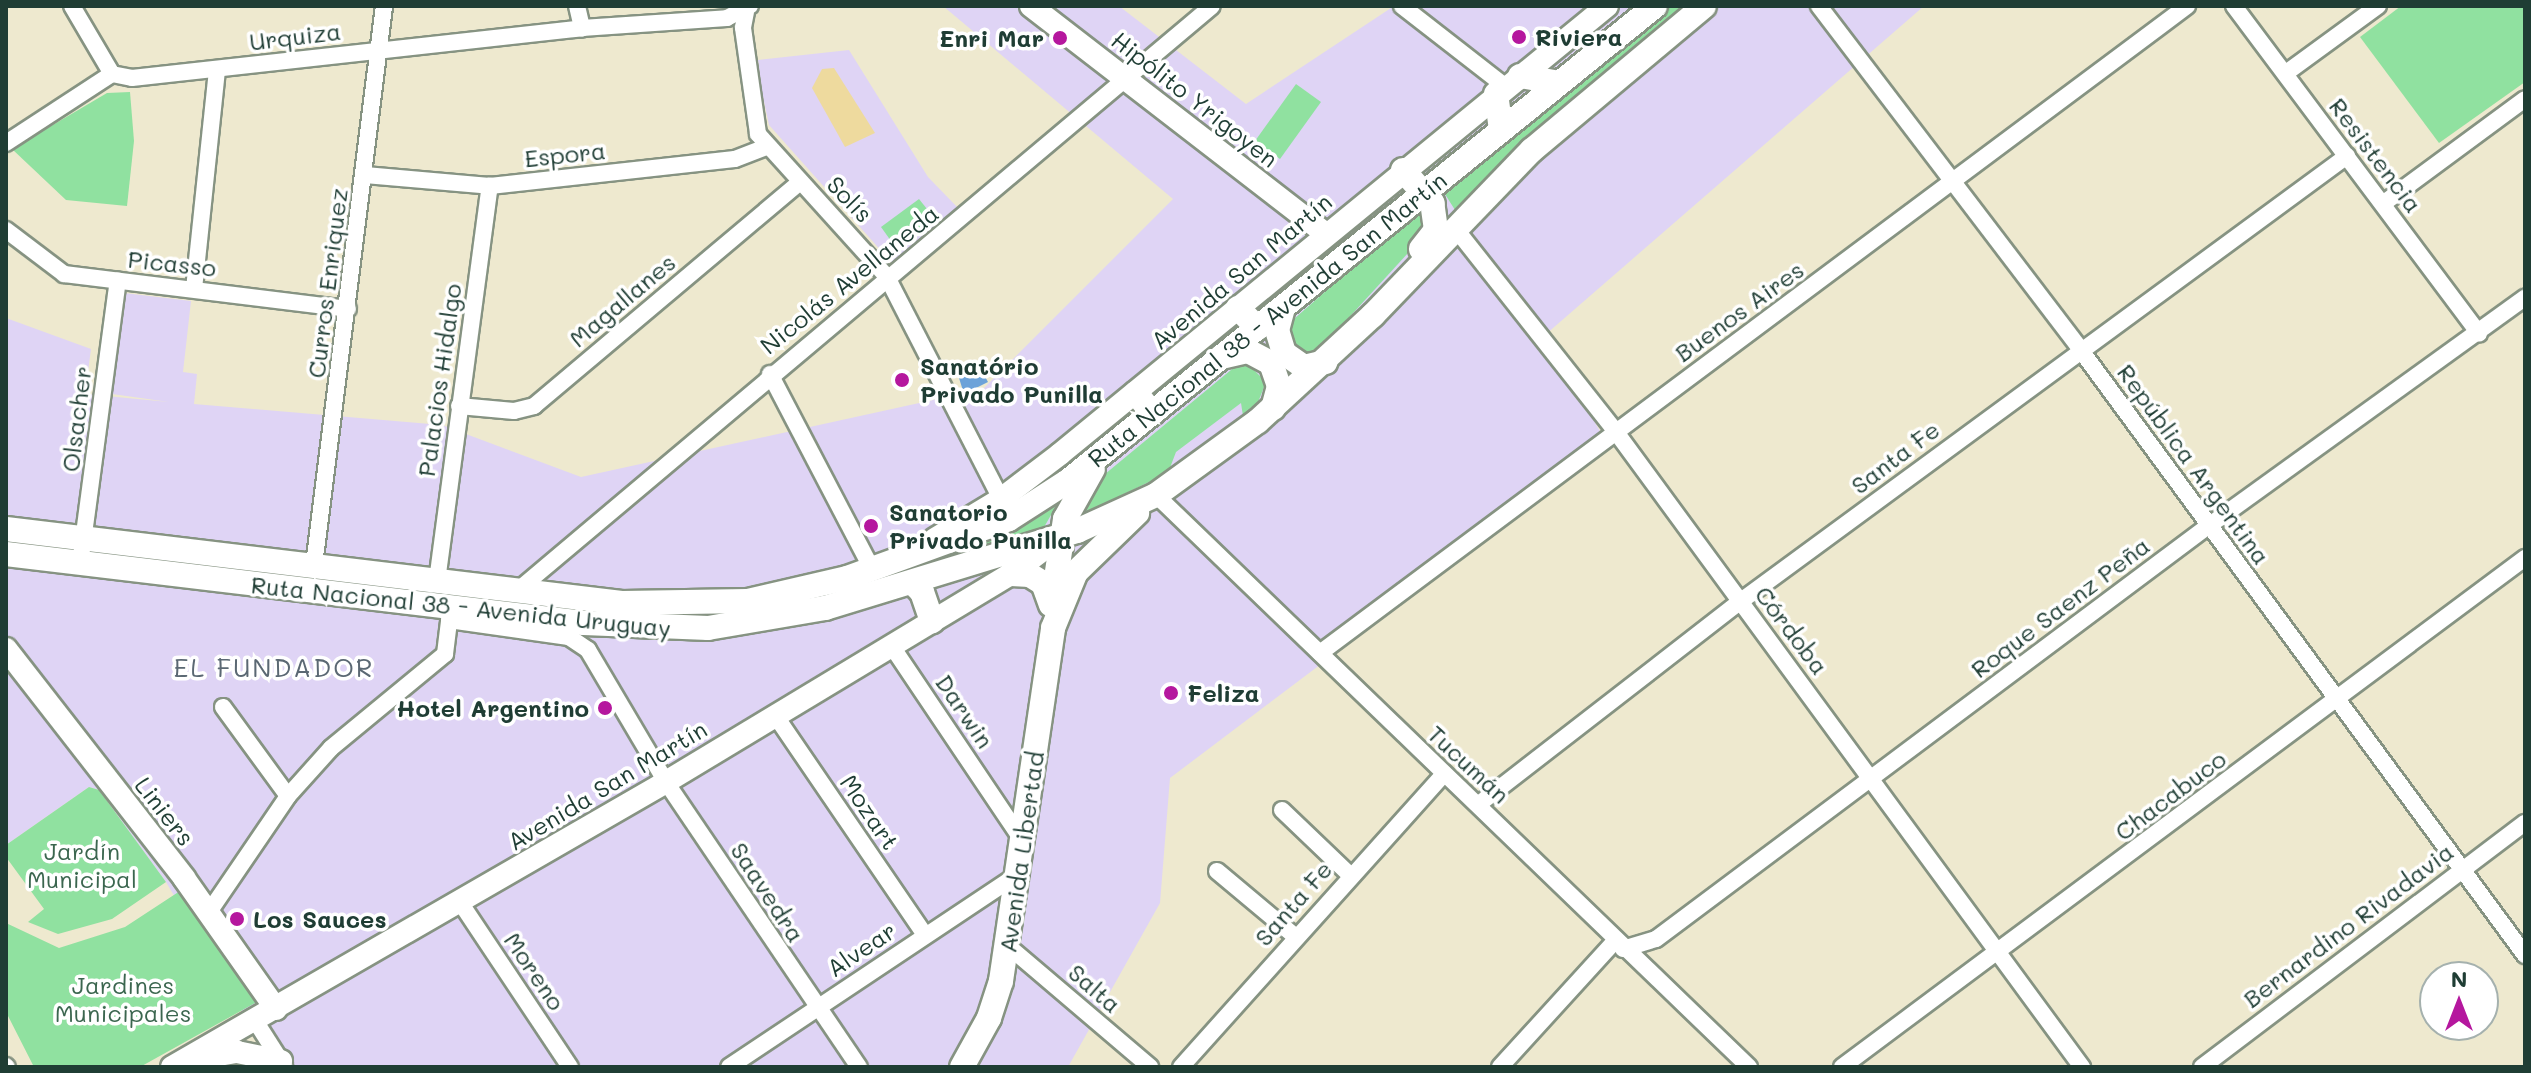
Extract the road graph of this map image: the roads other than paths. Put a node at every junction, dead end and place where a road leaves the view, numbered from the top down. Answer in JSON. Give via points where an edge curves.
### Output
{"nodes":[{"id":1,"x":72,"y":6,"type":"edge"},
{"id":2,"x":384,"y":6,"type":"edge"},
{"id":3,"x":577,"y":6,"type":"edge"},
{"id":4,"x":1031,"y":6,"type":"edge"},
{"id":5,"x":1212,"y":6,"type":"edge"},
{"id":6,"x":1402,"y":6,"type":"edge"},
{"id":7,"x":1607,"y":6,"type":"edge"},
{"id":8,"x":1655,"y":6,"type":"edge"},
{"id":9,"x":1704,"y":6,"type":"edge"},
{"id":10,"x":1819,"y":6,"type":"edge"},
{"id":11,"x":2187,"y":6,"type":"edge"},
{"id":12,"x":2234,"y":6,"type":"edge"},
{"id":13,"x":2378,"y":6,"type":"edge"},
{"id":14,"x":748,"y":9,"type":"edge"},
{"id":15,"x":582,"y":28,"type":"junction"},
{"id":16,"x":379,"y":50,"type":"junction"},
{"id":17,"x":217,"y":70,"type":"junction"},
{"id":18,"x":2286,"y":73,"type":"junction"},
{"id":19,"x":112,"y":74,"type":"junction"},
{"id":20,"x":1125,"y":77,"type":"junction"},
{"id":21,"x":1558,"y":83,"type":"junction"},
{"id":22,"x":1507,"y":86,"type":"junction"},
{"id":23,"x":2525,"y":99,"type":"edge"},
{"id":24,"x":1501,"y":130,"type":"junction"},
{"id":25,"x":6,"y":143,"type":"edge"},
{"id":26,"x":767,"y":147,"type":"junction"},
{"id":27,"x":2347,"y":156,"type":"junction"},
{"id":28,"x":1403,"y":170,"type":"junction"},
{"id":29,"x":365,"y":175,"type":"junction"},
{"id":30,"x":800,"y":182,"type":"junction"},
{"id":31,"x":1952,"y":184,"type":"junction"},
{"id":32,"x":490,"y":186,"type":"junction"},
{"id":33,"x":1428,"y":197,"type":"junction"},
{"id":34,"x":2384,"y":203,"type":"junction"},
{"id":35,"x":1455,"y":228,"type":"junction"},
{"id":36,"x":6,"y":230,"type":"edge"},
{"id":37,"x":1326,"y":234,"type":"junction"},
{"id":38,"x":887,"y":277,"type":"junction"},
{"id":39,"x":118,"y":281,"type":"junction"},
{"id":40,"x":194,"y":289,"type":"junction"},
{"id":41,"x":2525,"y":298,"type":"edge"},
{"id":42,"x":1238,"y":308,"type":"junction"},
{"id":43,"x":1283,"y":308,"type":"junction"},
{"id":44,"x":348,"y":309,"type":"junction"},
{"id":45,"x":1373,"y":315,"type":"junction"},
{"id":46,"x":1257,"y":328,"type":"junction"},
{"id":47,"x":2479,"y":333,"type":"junction"},
{"id":48,"x":2080,"y":349,"type":"junction"},
{"id":49,"x":1220,"y":358,"type":"junction"},
{"id":50,"x":1325,"y":362,"type":"junction"},
{"id":51,"x":770,"y":374,"type":"junction"},
{"id":52,"x":1136,"y":393,"type":"junction"},
{"id":53,"x":459,"y":406,"type":"junction"},
{"id":54,"x":1273,"y":408,"type":"junction"},
{"id":55,"x":1152,"y":413,"type":"junction"},
{"id":56,"x":1616,"y":432,"type":"junction"},
{"id":57,"x":1117,"y":440,"type":"junction"},
{"id":58,"x":1156,"y":495,"type":"junction"},
{"id":59,"x":1001,"y":499,"type":"junction"},
{"id":60,"x":2207,"y":527,"type":"junction"},
{"id":61,"x":8,"y":529,"type":"edge"},
{"id":62,"x":1061,"y":536,"type":"junction"},
{"id":63,"x":84,"y":537,"type":"junction"},
{"id":64,"x":7,"y":555,"type":"edge"},
{"id":65,"x":2525,"y":558,"type":"edge"},
{"id":66,"x":898,"y":561,"type":"junction"},
{"id":67,"x":80,"y":564,"type":"junction"},
{"id":68,"x":314,"y":565,"type":"junction"},
{"id":69,"x":872,"y":569,"type":"junction"},
{"id":70,"x":1011,"y":574,"type":"junction"},
{"id":71,"x":193,"y":577,"type":"junction"},
{"id":72,"x":847,"y":578,"type":"joint"},
{"id":73,"x":437,"y":581,"type":"junction"},
{"id":74,"x":912,"y":582,"type":"junction"},
{"id":75,"x":517,"y":591,"type":"junction"},
{"id":76,"x":355,"y":598,"type":"junction"},
{"id":77,"x":389,"y":601,"type":"junction"},
{"id":78,"x":1741,"y":601,"type":"junction"},
{"id":79,"x":1052,"y":617,"type":"junction"},
{"id":80,"x":449,"y":620,"type":"junction"},
{"id":81,"x":932,"y":621,"type":"junction"},
{"id":82,"x":891,"y":645,"type":"junction"},
{"id":83,"x":6,"y":649,"type":"edge"},
{"id":84,"x":1320,"y":653,"type":"junction"},
{"id":85,"x":2339,"y":699,"type":"junction"},
{"id":86,"x":223,"y":707,"type":"dead end"},
{"id":87,"x":775,"y":715,"type":"junction"},
{"id":88,"x":1444,"y":774,"type":"junction"},
{"id":89,"x":1873,"y":778,"type":"junction"},
{"id":90,"x":666,"y":782,"type":"junction"},
{"id":91,"x":288,"y":796,"type":"junction"},
{"id":92,"x":1479,"y":804,"type":"junction"},
{"id":93,"x":1282,"y":810,"type":"dead end"},
{"id":94,"x":2525,"y":823,"type":"edge"},
{"id":95,"x":1024,"y":844,"type":"junction"},
{"id":96,"x":2464,"y":867,"type":"junction"},
{"id":97,"x":1217,"y":871,"type":"dead end"},
{"id":98,"x":1020,"y":873,"type":"junction"},
{"id":99,"x":1350,"y":875,"type":"junction"},
{"id":100,"x":460,"y":902,"type":"junction"},
{"id":101,"x":209,"y":912,"type":"junction"},
{"id":102,"x":925,"y":935,"type":"junction"},
{"id":103,"x":1296,"y":937,"type":"junction"},
{"id":104,"x":1619,"y":945,"type":"junction"},
{"id":105,"x":1008,"y":946,"type":"junction"},
{"id":106,"x":2000,"y":951,"type":"junction"},
{"id":107,"x":2525,"y":955,"type":"edge"},
{"id":108,"x":815,"y":1008,"type":"junction"},
{"id":109,"x":276,"y":1009,"type":"junction"},
{"id":110,"x":256,"y":1022,"type":"junction"},
{"id":111,"x":283,"y":1064,"type":"edge"},
{"id":112,"x":177,"y":1065,"type":"edge"},
{"id":113,"x":570,"y":1067,"type":"edge"},
{"id":114,"x":729,"y":1067,"type":"edge"},
{"id":115,"x":859,"y":1067,"type":"edge"},
{"id":116,"x":962,"y":1067,"type":"edge"},
{"id":117,"x":1150,"y":1067,"type":"edge"},
{"id":118,"x":1181,"y":1067,"type":"edge"},
{"id":119,"x":1500,"y":1067,"type":"edge"},
{"id":120,"x":1749,"y":1067,"type":"edge"},
{"id":121,"x":1842,"y":1067,"type":"edge"},
{"id":122,"x":2082,"y":1067,"type":"edge"},
{"id":123,"x":2202,"y":1067,"type":"edge"}],
"edges":[{"from":1,"to":19,"type":"street"},
{"from":2,"to":16,"type":"street","name":"Curros Enriquez"},
{"from":3,"to":15,"type":"street"},
{"from":4,"to":20,"type":"main road","name":"Hipólito Yrigoyen"},
{"from":5,"to":20,"type":"street","name":"Nicolás Avellaneda"},
{"from":6,"to":22,"type":"street"},
{"from":7,"to":22,"type":"main road","name":"Avenida San Martín"},
{"from":8,"to":21,"type":"main road","name":"Ruta Nacional 38 - Avenida San Martín"},
{"from":9,"to":35,"type":"main road","name":"Ruta Nacional 38 - Avenida San Martín","via":[[1532,150]]},
{"from":10,"to":31,"type":"street","name":"República Argentina"},
{"from":11,"to":31,"type":"street","name":"Buenos Aires"},
{"from":12,"to":18,"type":"street","name":"Resistencia"},
{"from":13,"to":18,"type":"street"},
{"from":14,"to":15,"type":"street","name":"Urquiza"},
{"from":14,"to":26,"type":"street","name":"Solís","via":[[743,28],[755,123]]},
{"from":15,"to":16,"type":"street","name":"Urquiza"},
{"from":16,"to":17,"type":"street","name":"Urquiza"},
{"from":16,"to":29,"type":"street","name":"Curros Enriquez"},
{"from":17,"to":19,"type":"street","name":"Urquiza","via":[[132,78]]},
{"from":17,"to":40,"type":"street"},
{"from":18,"to":27,"type":"street","name":"Resistencia"},
{"from":19,"to":25,"type":"street"},
{"from":20,"to":37,"type":"main road","name":"Hipólito Yrigoyen"},
{"from":20,"to":38,"type":"street","name":"Nicolás Avellaneda"},
{"from":21,"to":22,"type":"main road"},
{"from":21,"to":24,"type":"main road","name":"Ruta Nacional 38 - Avenida San Martín"},
{"from":22,"to":24,"type":"main road"},
{"from":22,"to":28,"type":"main road","name":"Avenida San Martín"},
{"from":23,"to":34,"type":"street"},
{"from":24,"to":33,"type":"main road","name":"Ruta Nacional 38 - Avenida San Martín"},
{"from":26,"to":30,"type":"street","name":"Solís"},
{"from":26,"to":32,"type":"street","name":"Espora","via":[[735,159]]},
{"from":27,"to":34,"type":"street","name":"Resistencia"},
{"from":27,"to":48,"type":"street","name":"Santa Fe"},
{"from":28,"to":33,"type":"main road"},
{"from":28,"to":37,"type":"main road","name":"Avenida San Martín"},
{"from":29,"to":32,"type":"street","name":"Espora"},
{"from":29,"to":44,"type":"street","name":"Curros Enriquez"},
{"from":30,"to":38,"type":"street","name":"Solís"},
{"from":30,"to":53,"type":"street","name":"Magallanes","via":[[534,406],[514,411]]},
{"from":31,"to":48,"type":"street","name":"República Argentina"},
{"from":31,"to":56,"type":"street","name":"Buenos Aires"},
{"from":32,"to":53,"type":"street","name":"Palacios Hidalgo"},
{"from":33,"to":35,"type":"main road"},
{"from":33,"to":43,"type":"main road","name":"Ruta Nacional 38 - Avenida San Martín"},
{"from":33,"to":45,"type":"main road","via":[[1438,215],[1436,230],[1390,282]]},
{"from":34,"to":47,"type":"street","name":"Resistencia"},
{"from":35,"to":45,"type":"main road","name":"Ruta Nacional 38 - Avenida San Martín"},
{"from":35,"to":56,"type":"street","name":"Córdoba"},
{"from":36,"to":39,"type":"street","name":"Picasso","via":[[64,274]]},
{"from":37,"to":42,"type":"main road","name":"Avenida San Martín"},
{"from":38,"to":51,"type":"street","name":"Nicolás Avellaneda"},
{"from":38,"to":59,"type":"street","name":"Solís"},
{"from":39,"to":40,"type":"street","name":"Picasso"},
{"from":39,"to":63,"type":"street","name":"Olsacher"},
{"from":40,"to":44,"type":"street","name":"Picasso"},
{"from":41,"to":47,"type":"street","name":"Roque Saenz Peña"},
{"from":42,"to":46,"type":"main road"},
{"from":42,"to":52,"type":"main road","name":"Avenida San Martín"},
{"from":43,"to":46,"type":"main road","name":"Ruta Nacional 38 - Avenida San Martín"},
{"from":43,"to":50,"type":"main road","via":[[1277,330],[1284,353],[1304,367]]},
{"from":44,"to":68,"type":"street","name":"Curros Enriquez"},
{"from":45,"to":50,"type":"main road","name":"Ruta Nacional 38 - Avenida San Martín"},
{"from":46,"to":49,"type":"main road","name":"Ruta Nacional 38 - Avenida San Martín"},
{"from":47,"to":60,"type":"street","name":"Roque Saenz Peña"},
{"from":48,"to":60,"type":"street","name":"República Argentina"},
{"from":48,"to":78,"type":"street","name":"Santa Fe"},
{"from":49,"to":54,"type":"main road","via":[[1248,351],[1271,363],[1279,386]]},
{"from":49,"to":55,"type":"main road","name":"Ruta Nacional 38 - Avenida San Martín"},
{"from":50,"to":54,"type":"main road","name":"Ruta Nacional 38 - Avenida San Martín"},
{"from":51,"to":69,"type":"street"},
{"from":51,"to":75,"type":"street","name":"Nicolás Avellaneda"},
{"from":52,"to":55,"type":"main road"},
{"from":52,"to":59,"type":"main road","name":"Avenida San Martín"},
{"from":53,"to":73,"type":"street","name":"Palacios Hidalgo"},
{"from":54,"to":58,"type":"main road","name":"Ruta Nacional 38 - Avenida San Martín"},
{"from":55,"to":57,"type":"main road","name":"Ruta Nacional 38 - Avenida San Martín"},
{"from":56,"to":78,"type":"street","name":"Córdoba"},
{"from":56,"to":84,"type":"street","name":"Buenos Aires"},
{"from":57,"to":62,"type":"main road","name":"Avenida Libertad","via":[[1082,482]]},
{"from":57,"to":66,"type":"main road","name":"Ruta Nacional 38 - Avenida San Martín","via":[[1009,519]]},
{"from":58,"to":62,"type":"main road","name":"Ruta Nacional 38 - Avenida San Martín"},
{"from":58,"to":79,"type":"main road","name":"Avenida Libertad","via":[[1076,572]]},
{"from":58,"to":84,"type":"street","name":"Tucumán"},
{"from":59,"to":66,"type":"main road","name":"Avenida San Martín"},
{"from":60,"to":85,"type":"street","name":"República Argentina"},
{"from":60,"to":89,"type":"street","name":"Roque Saenz Peña"},
{"from":61,"to":63,"type":"main road","name":"Ruta Nacional 38 - Avenida Uruguay"},
{"from":62,"to":70,"type":"main road","name":"Avenida San Martín"},
{"from":62,"to":74,"type":"main road","name":"Ruta Nacional 38 - Avenida San Martín"},
{"from":62,"to":79,"type":"main road","name":"Avenida Libertad"},
{"from":63,"to":67,"type":"street","name":"Olsacher"},
{"from":63,"to":68,"type":"main road","name":"Ruta Nacional 38 - Avenida Uruguay"},
{"from":64,"to":67,"type":"main road","name":"Ruta Nacional 38 - Avenida Uruguay"},
{"from":65,"to":85,"type":"street","name":"Chacabuco"},
{"from":66,"to":69,"type":"main road","name":"Ruta Nacional 38 - Avenida San Martín"},
{"from":67,"to":71,"type":"main road","name":"Ruta Nacional 38 - Avenida Uruguay"},
{"from":68,"to":71,"type":"main road","via":[[310,577],[303,579],[232,570]]},
{"from":68,"to":73,"type":"main road","name":"Ruta Nacional 38 - Avenida Uruguay"},
{"from":69,"to":72,"type":"main road","name":"Ruta Nacional 38 - Avenida San Martín"},
{"from":70,"to":79,"type":"main road","via":[[1030,575],[1043,583]]},
{"from":70,"to":81,"type":"main road","name":"Avenida San Martín"},
{"from":71,"to":76,"type":"main road","name":"Ruta Nacional 38 - Avenida Uruguay"},
{"from":72,"to":75,"type":"main road","name":"Ruta Nacional 38 - Avenida Uruguay","via":[[785,595],[702,605]]},
{"from":73,"to":75,"type":"main road","name":"Ruta Nacional 38 - Avenida Uruguay"},
{"from":74,"to":77,"type":"main road","name":"Ruta Nacional 38 - Avenida Uruguay","via":[[786,618],[708,628],[584,623]]},
{"from":74,"to":81,"type":"main road","via":[[922,592]]},
{"from":75,"to":77,"type":"main road","via":[[492,601],[426,593]]},
{"from":76,"to":77,"type":"main road","name":"Ruta Nacional 38 - Avenida Uruguay"},
{"from":76,"to":80,"type":"main road","via":[[363,606]]},
{"from":78,"to":89,"type":"street","name":"Córdoba"},
{"from":78,"to":92,"type":"street","name":"Santa Fe"},
{"from":79,"to":95,"type":"main road","name":"Avenida Libertad"},
{"from":80,"to":90,"type":"street","name":"Saavedra","via":[[578,641]]},
{"from":80,"to":91,"type":"street","via":[[445,654],[331,748]]},
{"from":81,"to":82,"type":"main road","name":"Avenida San Martín"},
{"from":82,"to":87,"type":"main road","name":"Avenida San Martín"},
{"from":82,"to":95,"type":"street","name":"Darwin"},
{"from":83,"to":101,"type":"main road","name":"Liniers"},
{"from":84,"to":88,"type":"street","name":"Tucumán"},
{"from":85,"to":96,"type":"street","name":"República Argentina"},
{"from":85,"to":106,"type":"street","name":"Chacabuco"},
{"from":86,"to":91,"type":"street"},
{"from":87,"to":90,"type":"main road","name":"Avenida San Martín"},
{"from":87,"to":102,"type":"street","name":"Mozart"},
{"from":88,"to":92,"type":"street","name":"Tucumán"},
{"from":88,"to":99,"type":"street","name":"Santa Fe"},
{"from":89,"to":104,"type":"street","name":"Roque Saenz Peña","via":[[1656,939]]},
{"from":89,"to":106,"type":"street","name":"Córdoba"},
{"from":90,"to":100,"type":"main road","name":"Avenida San Martín"},
{"from":90,"to":108,"type":"street","name":"Saavedra"},
{"from":91,"to":101,"type":"street"},
{"from":92,"to":104,"type":"street","name":"Tucumán"},
{"from":93,"to":99,"type":"street"},
{"from":94,"to":96,"type":"street","name":"Bernardino Rivadavia"},
{"from":95,"to":98,"type":"main road","name":"Avenida Libertad"},
{"from":96,"to":107,"type":"street","name":"República Argentina"},
{"from":96,"to":123,"type":"street","name":"Bernardino Rivadavia"},
{"from":97,"to":103,"type":"street"},
{"from":98,"to":102,"type":"street","name":"Alvear"},
{"from":98,"to":105,"type":"main road","name":"Avenida Libertad"},
{"from":99,"to":103,"type":"street","name":"Santa Fe"},
{"from":100,"to":109,"type":"main road","name":"Avenida San Martín"},
{"from":100,"to":113,"type":"street","name":"Moreno"},
{"from":101,"to":109,"type":"main road","name":"Liniers"},
{"from":102,"to":108,"type":"street","name":"Alvear"},
{"from":103,"to":118,"type":"street","name":"Santa Fe"},
{"from":104,"to":119,"type":"street","name":"Roque Saenz Peña"},
{"from":104,"to":120,"type":"street","name":"Tucumán"},
{"from":105,"to":116,"type":"main road","name":"Avenida Libertad","via":[[989,1018]]},
{"from":105,"to":117,"type":"street","name":"Salta"},
{"from":106,"to":121,"type":"street","name":"Chacabuco"},
{"from":106,"to":122,"type":"street","name":"Córdoba"},
{"from":108,"to":114,"type":"street","name":"Alvear"},
{"from":108,"to":115,"type":"street","name":"Saavedra"},
{"from":109,"to":110,"type":"main road","name":"Avenida San Martín"},
{"from":110,"to":111,"type":"street"},
{"from":110,"to":112,"type":"main road","name":"Avenida San Martín"},
{"from":111,"to":112,"type":"main road","via":[[237,1052]]}]}
